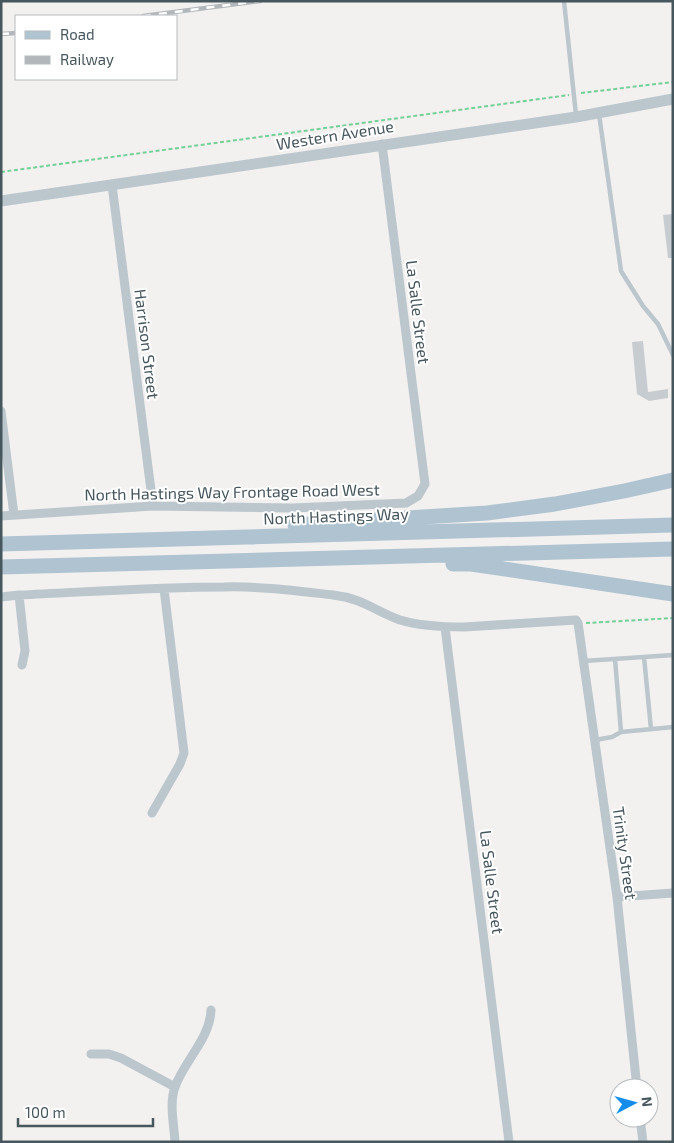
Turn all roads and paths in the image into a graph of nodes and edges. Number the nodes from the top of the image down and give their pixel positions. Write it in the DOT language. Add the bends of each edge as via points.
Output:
graph roads {
  1 [pos="564,1"];
  2 [pos="673,82"];
  3 [pos="574,94"];
  4 [pos="673,99"];
  5 [pos="599,112"];
  6 [pos="576,116"];
  7 [pos="382,144"];
  8 [pos="1,172"];
  9 [pos="112,185"];
  10 [pos="1,201"];
  11 [pos="673,353"];
  12 [pos="1,412"];
  13 [pos="3,433"];
  14 [pos="673,480"];
  15 [pos="425,484"];
  16 [pos="153,506"];
  17 [pos="1,516"];
  18 [pos="14,516"];
  19 [pos="673,525"];
  20 [pos="35,543"];
  21 [pos="1,544"];
  22 [pos="673,550"];
  23 [pos="242,560"];
  24 [pos="1,567"];
  25 [pos="164,589"];
  26 [pos="673,594"];
  27 [pos="19,595"];
  28 [pos="1,597"];
  29 [pos="673,618"];
  30 [pos="578,624"];
  31 [pos="445,627"];
  32 [pos="673,655"];
  33 [pos="644,657"];
  34 [pos="615,659"];
  35 [pos="584,661"];
  36 [pos="22,665"];
  37 [pos="673,727"];
  38 [pos="651,729"];
  39 [pos="621,732"];
  40 [pos="595,740"];
  41 [pos="152,813"];
  42 [pos="673,893"];
  43 [pos="617,897"];
  44 [pos="210,1010"];
  45 [pos="90,1054"];
  46 [pos="636,1078"];
  47 [pos="175,1087"];
  48 [pos="641,1128"];
  49 [pos="175,1142"];
  50 [pos="509,1142"];
  51 [pos="643,1142"];
  1 -- 3 [label="lane"];
  2 -- 3 [label="path"];
  3 -- 6 [label="lane"];
  3 -- 8 [label="path"];
  4 -- 5 [label="street, Western Avenue"];
  5 -- 6 [label="street, Western Avenue"];
  5 -- 11 [label="lane" via="621,271 658,324"];
  6 -- 7 [label="street, Western Avenue"];
  7 -- 9 [label="street, Western Avenue"];
  7 -- 15 [label="street, La Salle Street"];
  9 -- 10 [label="street, Western Avenue"];
  9 -- 16 [label="street, Harrison Street"];
  12 -- 13 [label="street"];
  13 -- 18 [label="street"];
  14 -- 20 [label="main road" via="555,504 487,513"];
  15 -- 16 [label="street, North Hastings Way Frontage Road West" via="418,496 406,502 293,508"];
  16 -- 18 [label="street, North Hastings Way Frontage Road West"];
  17 -- 18 [label="street, North Hastings Way Frontage Road West"];
  19 -- 20 [label="main road, North Hastings Way"];
  20 -- 21 [label="main road, North Hastings Way"];
  22 -- 23 [label="main road"];
  23 -- 24 [label="main road"];
  23 -- 26 [label="main road" via="471,564"];
  25 -- 27 [label="street"];
  25 -- 31 [label="street" via="247,587 335,595 368,604 397,619"];
  25 -- 41 [label="street" via="184,753"];
  27 -- 28 [label="street"];
  27 -- 36 [label="street" via="25,651"];
  29 -- 30 [label="path"];
  30 -- 31 [label="street" via="574,619"];
  30 -- 35 [label="street, Trinity Street"];
  31 -- 50 [label="street, La Salle Street"];
  32 -- 33 [label="lane"];
  33 -- 34 [label="lane"];
  33 -- 38 [label="lane"];
  34 -- 35 [label="lane"];
  34 -- 39 [label="lane"];
  35 -- 40 [label="street, Trinity Street"];
  37 -- 38 [label="lane"];
  38 -- 39 [label="lane"];
  39 -- 40 [label="lane"];
  40 -- 43 [label="street, Trinity Street"];
  42 -- 43 [label="street"];
  43 -- 46 [label="street, Trinity Street"];
  44 -- 47 [label="street" via="206,1031"];
  45 -- 47 [label="street" via="121,1058"];
  47 -- 49 [label="street" via="172,1101"];
  48 -- 51 [label="street"];
}
